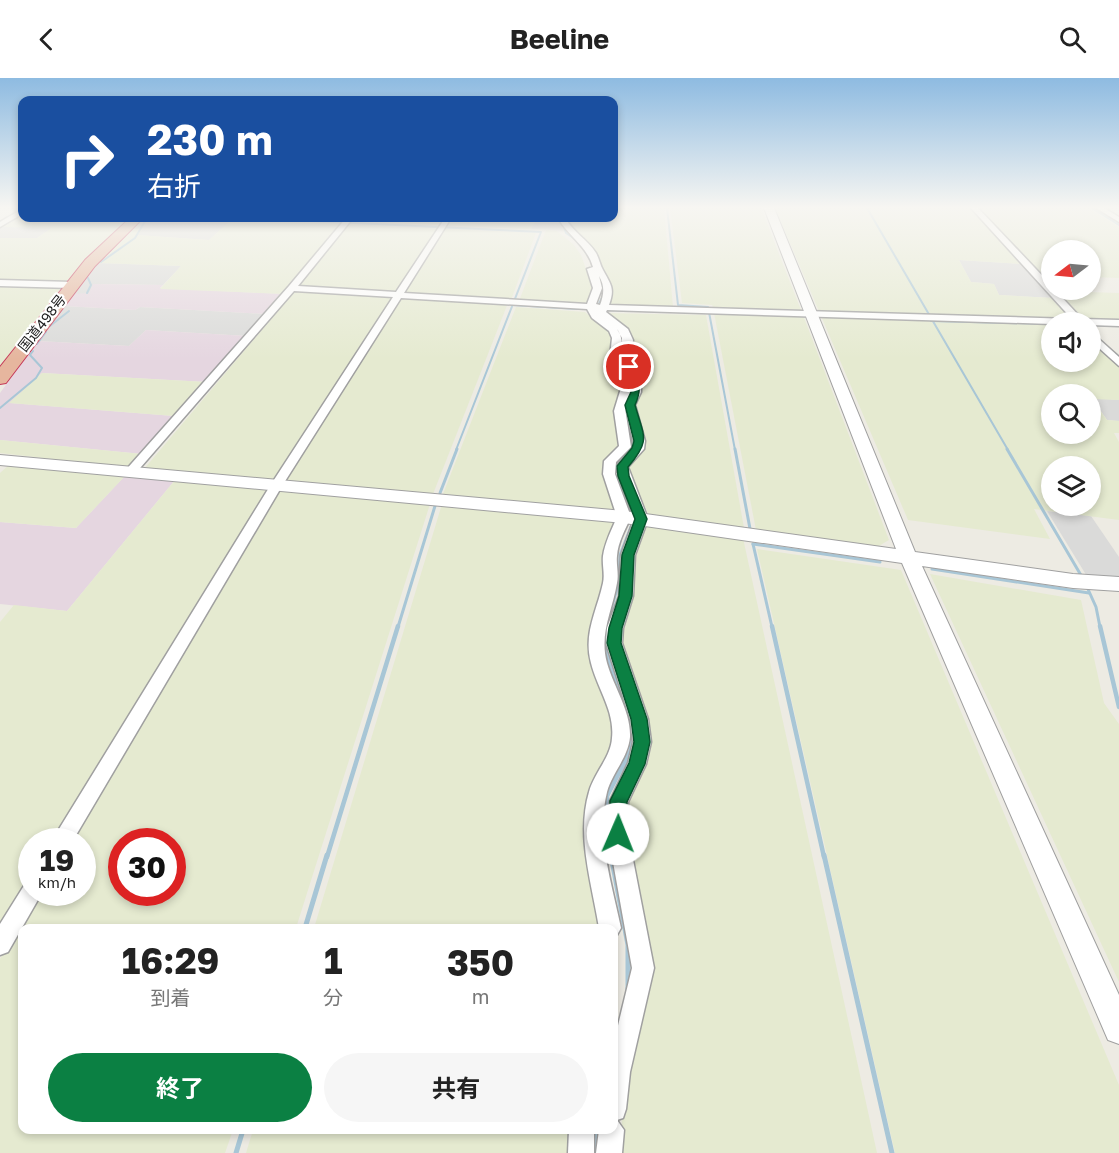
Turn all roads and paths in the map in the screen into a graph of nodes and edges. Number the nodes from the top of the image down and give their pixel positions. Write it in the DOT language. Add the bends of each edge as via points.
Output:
graph roads {
  1 [pos="95,258"];
  2 [pos="316,258"];
  3 [pos="423,258"];
  4 [pos="586,258"];
  5 [pos="594,258"];
  6 [pos="789,258"];
  7 [pos="1020,258"];
  8 [pos="0,283"];
  9 [pos="72,285"];
  10 [pos="292,288"];
  11 [pos="399,295"];
  12 [pos="596,307"];
  13 [pos="1070,312"];
  14 [pos="811,313"];
  15 [pos="1041,321"];
  16 [pos="1101,323"];
  17 [pos="1119,323"];
  18 [pos="1101,345"];
  19 [pos="1119,363"];
  20 [pos="0,379"];
  21 [pos="0,460"];
  22 [pos="130,472"];
  23 [pos="276,486"];
  24 [pos="633,518"];
  25 [pos="908,556"];
  26 [pos="1119,584"];
  27 [pos="70,828"];
  28 [pos="23,906"];
  29 [pos="609,924"];
  30 [pos="0,944"];
  31 [pos="1119,1029"];
  32 [pos="618,1072"];
  33 [pos="582,1134"];
  34 [pos="611,1134"];
  35 [pos="581,1153"];
  36 [pos="609,1153"];
  1 -- 9 [label="highway, 国道498号"];
  2 -- 10 [label="street"];
  3 -- 11 [label="street"];
  4 -- 12 [label="street" via="598,291"];
  5 -- 12 [label="street" via="607,282 608,295"];
  6 -- 14 [label="street"];
  7 -- 13 [label="street"];
  8 -- 9 [label="street"];
  9 -- 20 [label="highway, 国道498号"];
  10 -- 11 [label="street"];
  10 -- 22 [label="street"];
  11 -- 12 [label="street"];
  11 -- 23 [label="street"];
  12 -- 14 [label="street"];
  12 -- 24 [label="street" via="623,329 628,340 626,357 636,384 630,405 638,449 622,466"];
  12 -- 24 [label="street" via="592,314 617,338 615,356 626,383 619,407 625,447 610,461 609,474"];
  14 -- 15 [label="street"];
  14 -- 25 [label="street"];
  16 -- 17 [label="street"];
  18 -- 19 [label="street"];
  21 -- 22 [label="street"];
  22 -- 23 [label="street"];
  23 -- 24 [label="street"];
  23 -- 27 [label="street"];
  24 -- 25 [label="street"];
  24 -- 29 [label="street" via="613,542 611,580 595,628 599,664 621,738 599,790 594,813"];
  24 -- 32 [label="street" via="626,596 614,643 639,719 642,742 637,764 619,801 618,834 643,968"];
  25 -- 26 [label="street" via="1073,581"];
  25 -- 31 [label="street"];
  28 -- 30 [label="street"];
  33 -- 35 [label="street"];
  34 -- 36 [label="street"];
}
